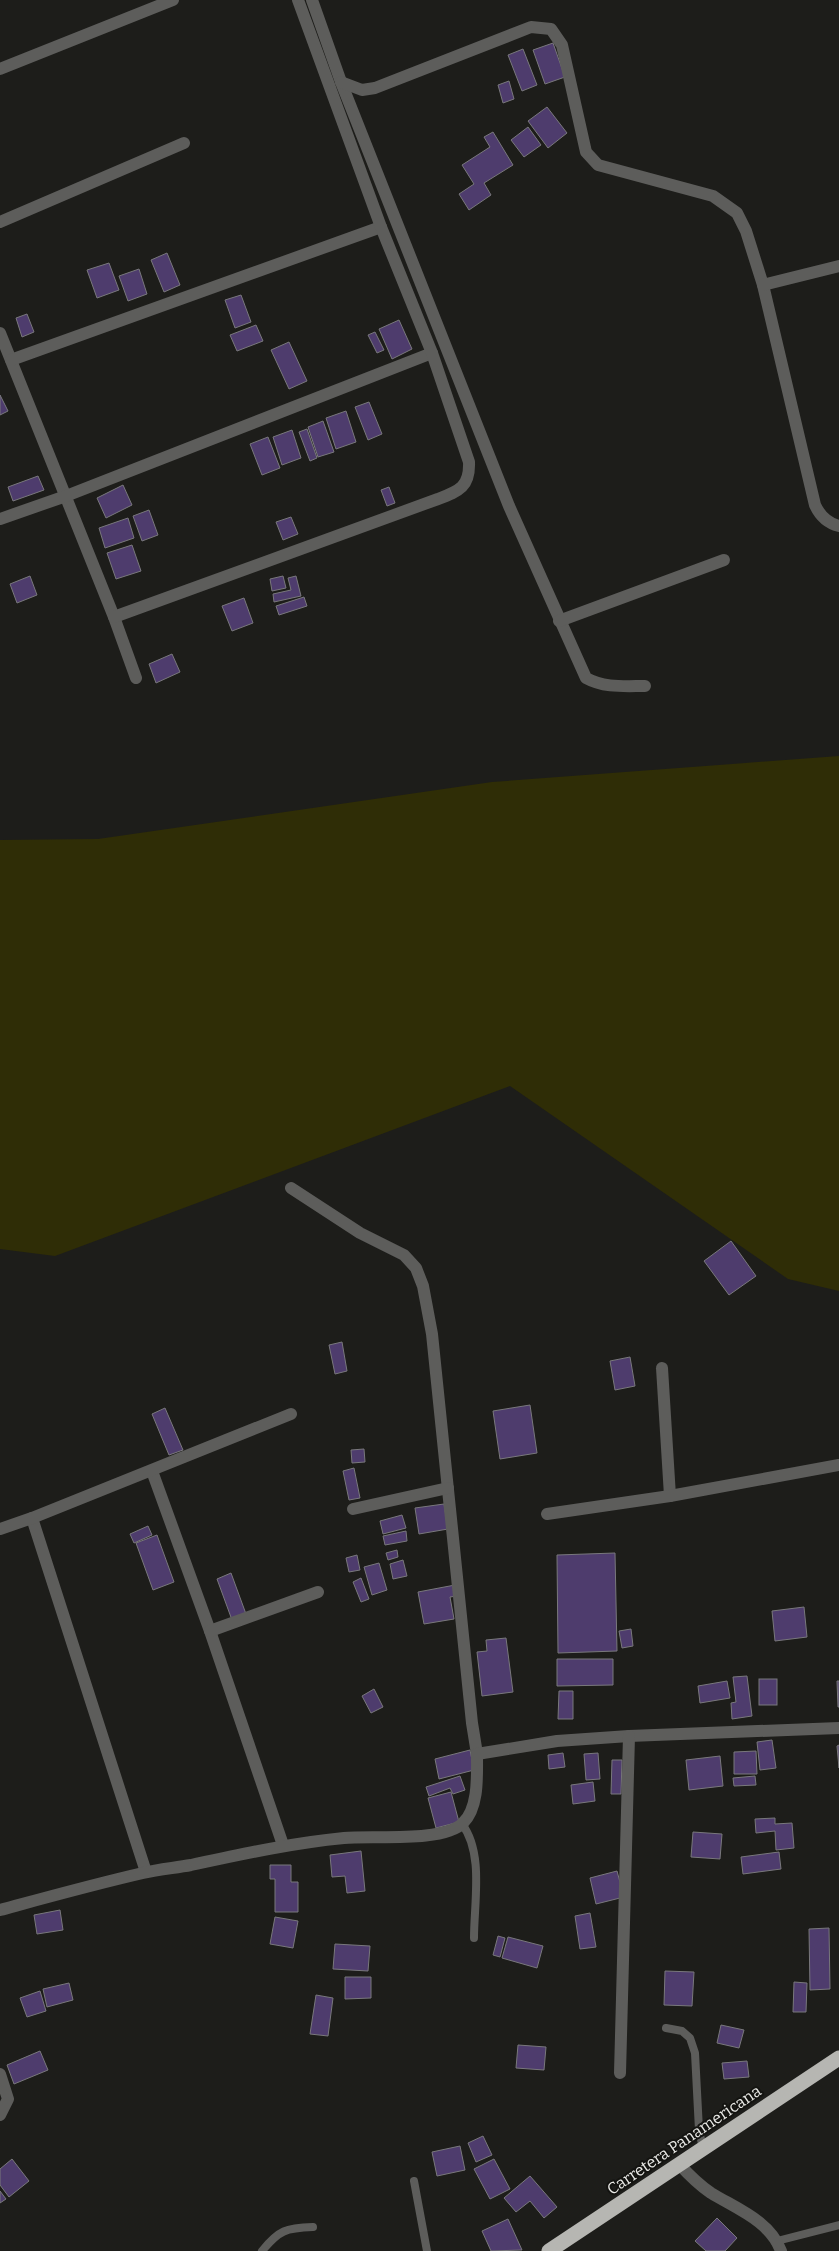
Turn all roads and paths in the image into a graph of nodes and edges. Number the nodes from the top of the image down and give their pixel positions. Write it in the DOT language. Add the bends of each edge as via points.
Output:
graph roads {
  1 [pos="173,0"];
  2 [pos="298,0"];
  3 [pos="312,0"];
  4 [pos="0,69"];
  5 [pos="341,82"];
  6 [pos="184,143"];
  7 [pos="0,222"];
  8 [pos="381,227"];
  9 [pos="839,266"];
  10 [pos="763,284"];
  11 [pos="0,333"];
  12 [pos="432,353"];
  13 [pos="11,360"];
  14 [pos="66,496"];
  15 [pos="0,519"];
  16 [pos="839,526"];
  17 [pos="724,560"];
  18 [pos="114,617"];
  19 [pos="560,621"];
  20 [pos="136,678"];
  21 [pos="645,686"];
  22 [pos="291,1188"];
  23 [pos="662,1368"];
  24 [pos="291,1414"];
  25 [pos="839,1465"];
  26 [pos="152,1470"];
  27 [pos="448,1488"];
  28 [pos="670,1496"];
  29 [pos="353,1509"];
  30 [pos="547,1514"];
  31 [pos="32,1518"];
  32 [pos="0,1529"];
  33 [pos="318,1592"];
  34 [pos="210,1630"];
  35 [pos="839,1728"];
  36 [pos="629,1736"];
  37 [pos="477,1754"];
  38 [pos="462,1824"];
  39 [pos="283,1845"];
  40 [pos="146,1872"];
  41 [pos="0,1910"];
  42 [pos="474,1938"];
  43 [pos="666,2028"];
  44 [pos="839,2058"];
  45 [pos="620,2073"];
  46 [pos="0,2074"];
  47 [pos="0,2115"];
  48 [pos="703,2149"];
  49 [pos="679,2164"];
  50 [pos="414,2182"];
  51 [pos="839,2225"];
  52 [pos="313,2226"];
  53 [pos="779,2246"];
  54 [pos="262,2251"];
  55 [pos="427,2251"];
  56 [pos="549,2251"];
  1 -- 4 [label="street"];
  2 -- 8 [label="street"];
  3 -- 5 [label="street"];
  5 -- 10 [label="street" via="362,90 375,88 531,26 551,29 562,45 586,152 598,165 703,193 725,203 737,213 743,224"];
  5 -- 19 [label="street" via="508,506"];
  6 -- 7 [label="street"];
  8 -- 12 [label="street"];
  8 -- 13 [label="street"];
  9 -- 10 [label="street"];
  10 -- 16 [label="street" via="814,505 828,522"];
  11 -- 13 [label="street"];
  12 -- 14 [label="street"];
  12 -- 18 [label="street" via="470,462 470,475 456,492"];
  13 -- 14 [label="street"];
  14 -- 15 [label="street"];
  14 -- 18 [label="street"];
  17 -- 19 [label="street"];
  18 -- 20 [label="street"];
  19 -- 21 [label="street" via="586,678 596,684 610,686"];
  22 -- 27 [label="street" via="360,1233 404,1255 416,1268 423,1286 432,1334"];
  23 -- 28 [label="street"];
  24 -- 26 [label="street"];
  25 -- 28 [label="street"];
  26 -- 31 [label="street"];
  26 -- 34 [label="street"];
  27 -- 29 [label="street"];
  27 -- 37 [label="street"];
  28 -- 30 [label="street"];
  31 -- 32 [label="street"];
  31 -- 40 [label="street"];
  33 -- 34 [label="street"];
  34 -- 39 [label="street"];
  35 -- 36 [label="street"];
  36 -- 37 [label="street" via="557,1741"];
  36 -- 45 [label="street"];
  37 -- 38 [label="street" via="474,1798"];
  38 -- 39 [label="street" via="441,1832 405,1838 346,1838"];
  38 -- 42 [label="lane" via="470,1834 475,1850"];
  39 -- 40 [label="street"];
  40 -- 41 [label="street"];
  43 -- 48 [label="lane" via="682,2031 690,2038 695,2053"];
  44 -- 48 [label="highway, Carretera Panamericana"];
  46 -- 47 [label="street" via="8,2099"];
  48 -- 49 [label="highway, Carretera Panamericana"];
  49 -- 53 [label="street" via="709,2192 765,2226"];
  49 -- 56 [label="highway, Carretera Panamericana"];
  50 -- 55 [label="lane"];
  51 -- 53 [label="lane"];
  52 -- 54 [label="lane" via="288,2228 275,2235"];
}
